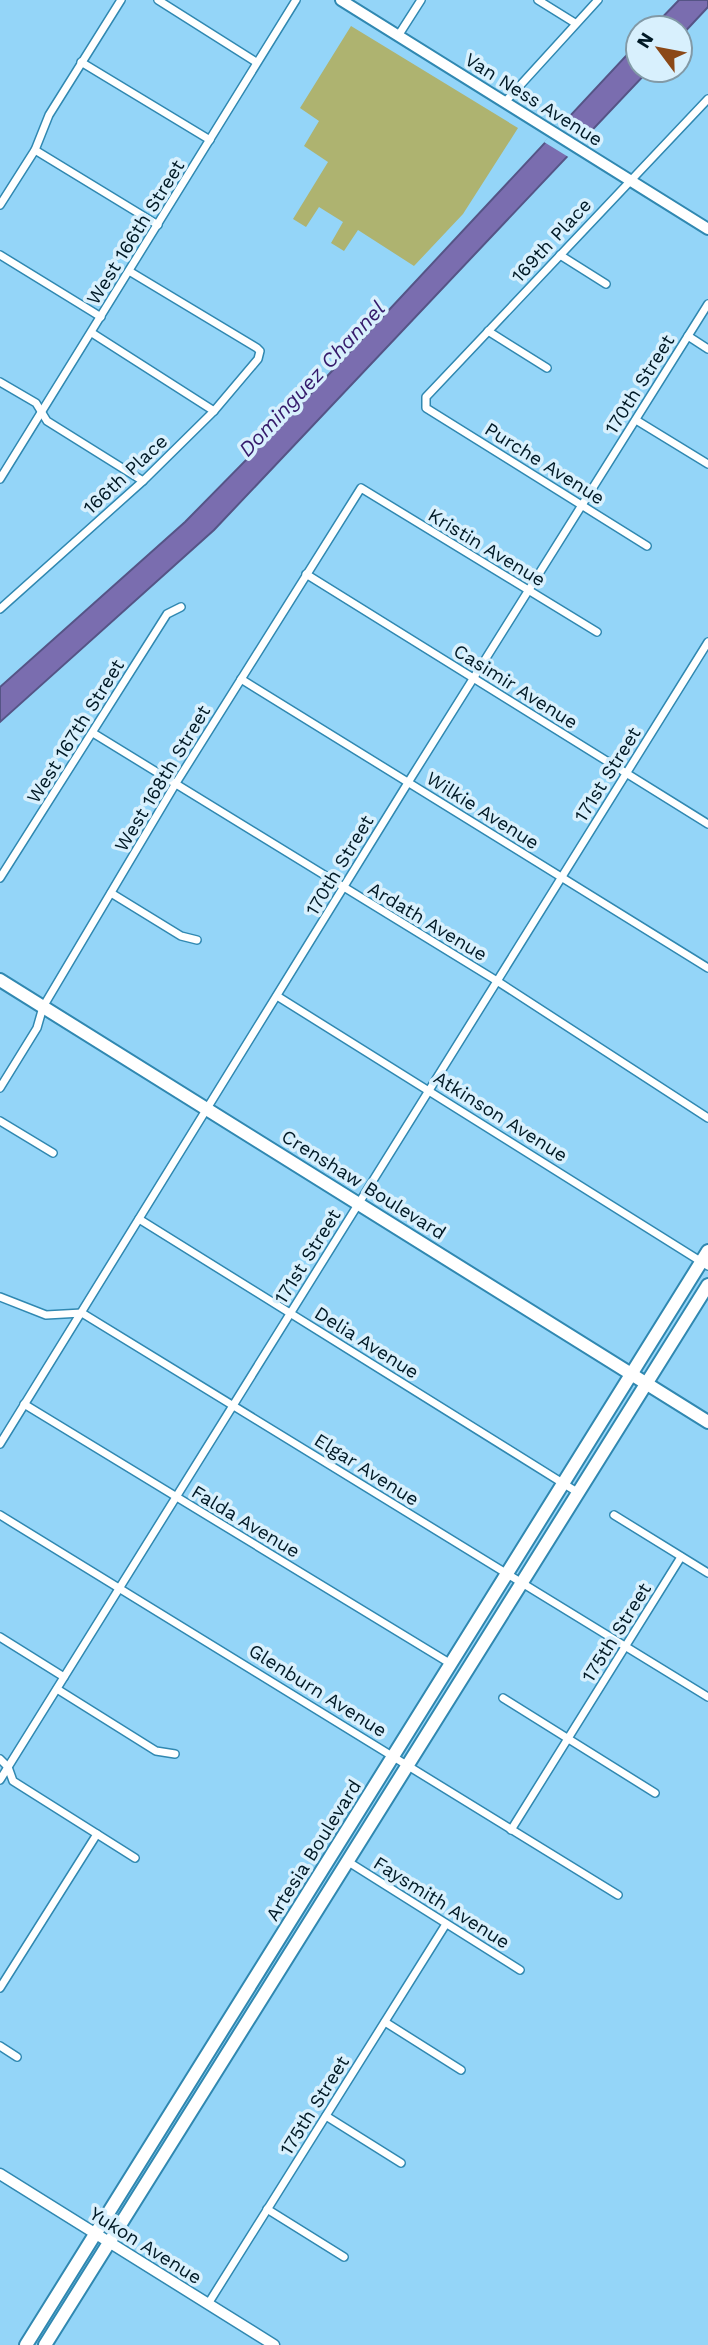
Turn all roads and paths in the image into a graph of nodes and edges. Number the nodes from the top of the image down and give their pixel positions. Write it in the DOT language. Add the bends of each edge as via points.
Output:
graph roads {
  1 [pos="121,0"];
  2 [pos="158,0"];
  3 [pos="296,0"];
  4 [pos="341,0"];
  5 [pos="421,0"];
  6 [pos="538,0"];
  7 [pos="598,0"];
  8 [pos="575,23"];
  9 [pos="398,36"];
  10 [pos="81,62"];
  11 [pos="256,62"];
  12 [pos="707,101"];
  13 [pos="505,102"];
  14 [pos="211,140"];
  15 [pos="35,150"];
  16 [pos="630,179"];
  17 [pos="0,205"];
  18 [pos="158,225"];
  19 [pos="708,229"];
  20 [pos="0,254"];
  21 [pos="560,255"];
  22 [pos="129,271"];
  23 [pos="606,284"];
  24 [pos="708,304"];
  25 [pos="101,317"];
  26 [pos="488,331"];
  27 [pos="92,333"];
  28 [pos="688,337"];
  29 [pos="708,349"];
  30 [pos="547,368"];
  31 [pos="0,382"];
  32 [pos="426,408"];
  33 [pos="214,411"];
  34 [pos="41,415"];
  35 [pos="636,420"];
  36 [pos="708,464"];
  37 [pos="0,479"];
  38 [pos="143,481"];
  39 [pos="361,488"];
  40 [pos="582,505"];
  41 [pos="647,546"];
  42 [pos="306,575"];
  43 [pos="528,591"];
  44 [pos="181,607"];
  45 [pos="0,609"];
  46 [pos="597,632"];
  47 [pos="708,642"];
  48 [pos="474,678"];
  49 [pos="241,679"];
  50 [pos="93,733"];
  51 [pos="626,773"];
  52 [pos="408,782"];
  53 [pos="176,783"];
  54 [pos="708,824"];
  55 [pos="0,877"];
  56 [pos="562,878"];
  57 [pos="344,889"];
  58 [pos="111,893"];
  59 [pos="197,940"];
  60 [pos="708,968"];
  61 [pos="0,980"];
  62 [pos="497,981"];
  63 [pos="276,996"];
  64 [pos="43,1007"];
  65 [pos="0,1088"];
  66 [pos="430,1090"];
  67 [pos="207,1109"];
  68 [pos="708,1118"];
  69 [pos="0,1121"];
  70 [pos="53,1153"];
  71 [pos="358,1203"];
  72 [pos="139,1219"];
  73 [pos="706,1259"];
  74 [pos="708,1285"];
  75 [pos="0,1297"];
  76 [pos="82,1313"];
  77 [pos="290,1313"];
  78 [pos="632,1374"];
  79 [pos="646,1383"];
  80 [pos="24,1404"];
  81 [pos="233,1405"];
  82 [pos="708,1422"];
  83 [pos="0,1444"];
  84 [pos="564,1483"];
  85 [pos="577,1492"];
  86 [pos="176,1497"];
  87 [pos="0,1515"];
  88 [pos="614,1515"];
  89 [pos="681,1557"];
  90 [pos="708,1573"];
  91 [pos="507,1574"];
  92 [pos="521,1582"];
  93 [pos="120,1587"];
  94 [pos="0,1637"];
  95 [pos="626,1647"];
  96 [pos="452,1664"];
  97 [pos="64,1677"];
  98 [pos="57,1689"];
  99 [pos="708,1697"];
  100 [pos="503,1698"];
  101 [pos="568,1739"];
  102 [pos="175,1754"];
  103 [pos="395,1756"];
  104 [pos="0,1759"];
  105 [pos="407,1763"];
  106 [pos="8,1767"];
  107 [pos="0,1780"];
  108 [pos="655,1793"];
  109 [pos="511,1830"];
  110 [pos="97,1834"];
  111 [pos="135,1858"];
  112 [pos="346,1861"];
  113 [pos="618,1895"];
  114 [pos="446,1924"];
  115 [pos="520,1970"];
  116 [pos="0,1989"];
  117 [pos="384,2022"];
  118 [pos="0,2046"];
  119 [pos="17,2057"];
  120 [pos="461,2070"];
  121 [pos="326,2116"];
  122 [pos="401,2164"];
  123 [pos="0,2174"];
  124 [pos="267,2209"];
  125 [pos="95,2234"];
  126 [pos="110,2242"];
  127 [pos="344,2257"];
  128 [pos="208,2304"];
  129 [pos="26,2345"];
  130 [pos="45,2345"];
  131 [pos="274,2345"];
  1 -- 10 [label="street"];
  2 -- 11 [label="street"];
  3 -- 11 [label="street, West 166th Street"];
  4 -- 9 [label="main road, Van Ness Avenue"];
  5 -- 9 [label="street"];
  6 -- 8 [label="street"];
  7 -- 8 [label="street"];
  8 -- 13 [label="street"];
  9 -- 13 [label="main road, Van Ness Avenue"];
  10 -- 14 [label="street"];
  10 -- 15 [label="street" via="49,115"];
  11 -- 14 [label="street, West 166th Street"];
  12 -- 16 [label="street, 169th Place"];
  13 -- 16 [label="main road, Van Ness Avenue"];
  14 -- 18 [label="street, West 166th Street"];
  15 -- 17 [label="street"];
  15 -- 18 [label="street"];
  16 -- 19 [label="main road, Van Ness Avenue"];
  16 -- 21 [label="street, 169th Place"];
  18 -- 22 [label="street, West 166th Street"];
  20 -- 25 [label="street"];
  21 -- 23 [label="street"];
  21 -- 26 [label="street, 169th Place"];
  22 -- 25 [label="street, West 166th Street"];
  22 -- 33 [label="street, 166th Place" via="260,351"];
  24 -- 28 [label="street, 170th Street"];
  25 -- 27 [label="street, West 166th Street"];
  26 -- 30 [label="street"];
  26 -- 32 [label="street, 169th Place" via="426,397"];
  27 -- 33 [label="street"];
  27 -- 34 [label="street, West 166th Street"];
  28 -- 29 [label="street"];
  28 -- 35 [label="street, 170th Street"];
  31 -- 34 [label="street" via="36,404"];
  32 -- 40 [label="street, Purche Avenue"];
  33 -- 38 [label="street, 166th Place"];
  34 -- 37 [label="street, West 166th Street"];
  34 -- 38 [label="street"];
  35 -- 36 [label="street"];
  35 -- 40 [label="street, 170th Street"];
  38 -- 45 [label="street, 166th Place"];
  39 -- 42 [label="street, West 168th Street"];
  39 -- 43 [label="street, Kristin Avenue"];
  40 -- 41 [label="street, Purche Avenue"];
  40 -- 43 [label="street, 170th Street"];
  42 -- 48 [label="street, Casimir Avenue"];
  42 -- 49 [label="street, West 168th Street"];
  43 -- 46 [label="street, Kristin Avenue"];
  43 -- 48 [label="street, 170th Street"];
  44 -- 50 [label="street, West 167th Street" via="167,614"];
  47 -- 51 [label="street, 171st Street"];
  48 -- 51 [label="street, Casimir Avenue"];
  48 -- 52 [label="street, 170th Street"];
  49 -- 52 [label="street, Wilkie Avenue"];
  49 -- 53 [label="street, West 168th Street"];
  50 -- 53 [label="street, Ardath Avenue"];
  50 -- 55 [label="street, West 167th Street"];
  51 -- 54 [label="street, Casimir Avenue"];
  51 -- 56 [label="street, 171st Street"];
  52 -- 56 [label="street, Wilkie Avenue"];
  52 -- 57 [label="street, 170th Street"];
  53 -- 57 [label="street, Ardath Avenue"];
  53 -- 58 [label="street, West 168th Street"];
  56 -- 60 [label="street, Wilkie Avenue"];
  56 -- 62 [label="street, 171st Street"];
  57 -- 62 [label="street, Ardath Avenue"];
  57 -- 63 [label="street, 170th Street"];
  58 -- 59 [label="street" via="181,936"];
  58 -- 64 [label="street, West 168th Street"];
  61 -- 64 [label="main road, Crenshaw Boulevard"];
  62 -- 66 [label="street, 171st Street"];
  62 -- 68 [label="street, Ardath Avenue"];
  63 -- 66 [label="street, Atkinson Avenue"];
  63 -- 67 [label="street, 170th Street"];
  64 -- 65 [label="street, West 168th Street" via="37,1028"];
  64 -- 67 [label="main road, Crenshaw Boulevard"];
  66 -- 71 [label="street, 171st Street"];
  66 -- 73 [label="street, Atkinson Avenue"];
  67 -- 71 [label="main road, Crenshaw Boulevard"];
  67 -- 72 [label="street, 170th Street"];
  69 -- 70 [label="street"];
  71 -- 77 [label="street, 171st Street"];
  71 -- 78 [label="main road, Crenshaw Boulevard"];
  72 -- 76 [label="street, 170th Street"];
  72 -- 77 [label="street, Delia Avenue"];
  73 -- 78 [label="main road, Artesia Boulevard"];
  74 -- 79 [label="main road, Artesia Boulevard"];
  75 -- 76 [label="street" via="46,1315"];
  76 -- 80 [label="street, 170th Street"];
  76 -- 81 [label="street, Elgar Avenue"];
  77 -- 81 [label="street, 171st Street"];
  77 -- 84 [label="street, Delia Avenue"];
  78 -- 79 [label="main road, Crenshaw Boulevard"];
  78 -- 84 [label="main road, Artesia Boulevard"];
  79 -- 82 [label="main road, Crenshaw Boulevard"];
  79 -- 85 [label="main road, Artesia Boulevard"];
  80 -- 83 [label="street, 170th Street"];
  80 -- 86 [label="street, Falda Avenue"];
  81 -- 86 [label="street, 171st Street"];
  81 -- 91 [label="street, Elgar Avenue"];
  84 -- 85 [label="street, Delia Avenue"];
  84 -- 91 [label="main road, Artesia Boulevard"];
  85 -- 92 [label="main road, Artesia Boulevard"];
  86 -- 93 [label="street, 171st Street"];
  86 -- 96 [label="street, Falda Avenue"];
  87 -- 93 [label="street, Glenburn Avenue"];
  88 -- 89 [label="street"];
  89 -- 90 [label="street"];
  89 -- 95 [label="street, 175th Street"];
  91 -- 92 [label="street, Elgar Avenue"];
  91 -- 96 [label="main road, Artesia Boulevard"];
  92 -- 95 [label="street, Elgar Avenue"];
  92 -- 105 [label="main road, Artesia Boulevard"];
  93 -- 97 [label="street, 171st Street"];
  93 -- 103 [label="street, Glenburn Avenue"];
  94 -- 97 [label="street"];
  95 -- 99 [label="street, Elgar Avenue"];
  95 -- 101 [label="street, 175th Street"];
  96 -- 103 [label="main road, Artesia Boulevard"];
  97 -- 98 [label="street, 171st Street"];
  98 -- 102 [label="street" via="156,1751"];
  98 -- 106 [label="street, 171st Street"];
  100 -- 101 [label="street"];
  101 -- 108 [label="street"];
  101 -- 109 [label="street, 175th Street"];
  103 -- 105 [label="street, Glenburn Avenue"];
  103 -- 125 [label="main road, Artesia Boulevard"];
  104 -- 106 [label="street"];
  105 -- 109 [label="street, Glenburn Avenue"];
  105 -- 112 [label="main road, Artesia Boulevard"];
  106 -- 107 [label="street, 171st Street"];
  106 -- 110 [label="street" via="13,1781"];
  109 -- 113 [label="street, Glenburn Avenue"];
  110 -- 111 [label="street"];
  110 -- 116 [label="street"];
  112 -- 114 [label="street, Faysmith Avenue"];
  112 -- 126 [label="main road, Artesia Boulevard"];
  114 -- 115 [label="street, Faysmith Avenue"];
  114 -- 117 [label="street, 175th Street"];
  117 -- 120 [label="street"];
  117 -- 121 [label="street, 175th Street"];
  118 -- 119 [label="street"];
  121 -- 122 [label="street"];
  121 -- 124 [label="street, 175th Street"];
  123 -- 125 [label="street, Yukon Avenue"];
  124 -- 127 [label="street"];
  124 -- 128 [label="street, 175th Street"];
  125 -- 126 [label="street, Yukon Avenue"];
  125 -- 129 [label="main road, Artesia Boulevard"];
  126 -- 128 [label="street, Yukon Avenue"];
  126 -- 130 [label="main road, Artesia Boulevard"];
  128 -- 131 [label="street, Yukon Avenue"];
}
